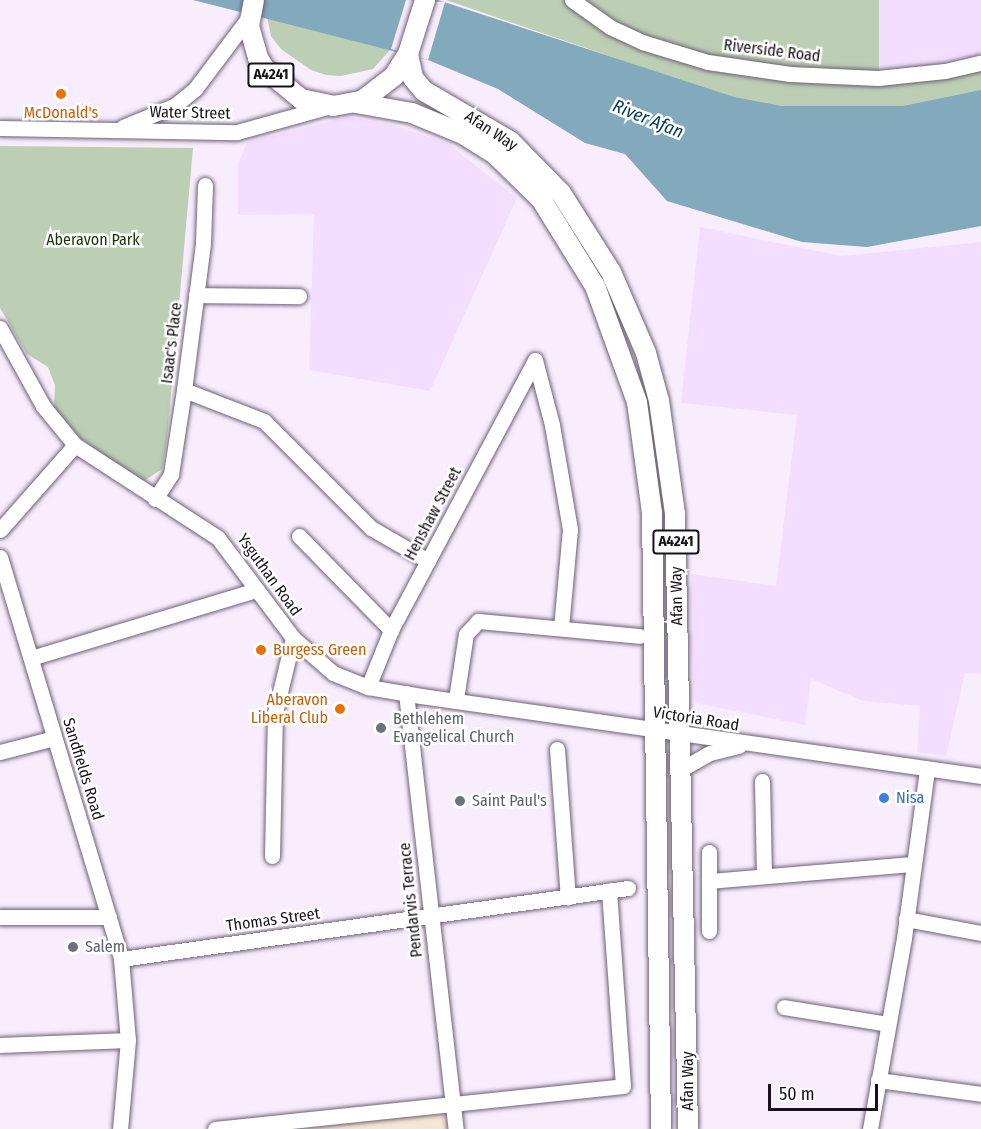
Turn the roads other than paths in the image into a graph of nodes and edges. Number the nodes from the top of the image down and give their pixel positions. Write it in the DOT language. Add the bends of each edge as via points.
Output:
graph roads {
  1 [pos="425,0"];
  2 [pos="572,0"];
  3 [pos="251,10"];
  4 [pos="408,54"];
  5 [pos="981,63"];
  6 [pos="356,103"];
  7 [pos="330,106"];
  8 [pos="0,128"];
  9 [pos="118,129"];
  10 [pos="205,185"];
  11 [pos="196,295"];
  12 [pos="299,296"];
  13 [pos="0,328"];
  14 [pos="184,390"];
  15 [pos="75,445"];
  16 [pos="155,500"];
  17 [pos="0,530"];
  18 [pos="299,536"];
  19 [pos="0,557"];
  20 [pos="428,561"];
  21 [pos="256,590"];
  22 [pos="561,628"];
  23 [pos="391,630"];
  24 [pos="639,636"];
  25 [pos="293,638"];
  26 [pos="31,658"];
  27 [pos="368,687"];
  28 [pos="406,693"];
  29 [pos="456,699"];
  30 [pos="656,731"];
  31 [pos="680,734"];
  32 [pos="54,738"];
  33 [pos="745,745"];
  34 [pos="557,749"];
  35 [pos="0,752"];
  36 [pos="927,769"];
  37 [pos="680,770"];
  38 [pos="981,776"];
  39 [pos="762,781"];
  40 [pos="709,852"];
  41 [pos="272,856"];
  42 [pos="912,864"];
  43 [pos="764,874"];
  44 [pos="709,881"];
  45 [pos="628,888"];
  46 [pos="609,891"];
  47 [pos="568,898"];
  48 [pos="430,916"];
  49 [pos="0,917"];
  50 [pos="109,917"];
  51 [pos="906,919"];
  52 [pos="709,931"];
  53 [pos="981,933"];
  54 [pos="121,959"];
  55 [pos="784,1007"];
  56 [pos="888,1024"];
  57 [pos="128,1040"];
  58 [pos="0,1045"];
  59 [pos="878,1080"];
  60 [pos="981,1094"];
  61 [pos="452,1103"];
  62 [pos="120,1129"];
  63 [pos="215,1129"];
  64 [pos="456,1129"];
  65 [pos="661,1129"];
  66 [pos="688,1129"];
  67 [pos="870,1129"];
  1 -- 4 [label="main road, A4241"];
  2 -- 5 [label="street, Riverside Road" via="610,27 642,42 708,62 790,74 878,78"];
  3 -- 7 [label="main road, A4241" via="258,58 274,80 302,99"];
  3 -- 9 [label="street, Water Street" via="195,89 174,106"];
  4 -- 6 [label="main road, A4241" via="387,84"];
  4 -- 31 [label="main road, Afan Way / A4241" via="413,78 424,91 510,141 561,193 611,272 646,353 674,485"];
  6 -- 7 [label="main road, A4241"];
  6 -- 30 [label="main road, Afan Way / A4241" via="437,121 496,155 541,199 595,286 625,363 645,443 652,513"];
  7 -- 9 [label="street, Water Street" via="237,132"];
  8 -- 9 [label="street, Water Street"];
  10 -- 11 [label="street, Isaac's Place"];
  11 -- 12 [label="street"];
  11 -- 14 [label="street, Isaac's Place"];
  13 -- 15 [label="street" via="43,406"];
  14 -- 16 [label="street, Isaac's Place" via="171,474"];
  14 -- 20 [label="street" via="264,421 371,528"];
  15 -- 16 [label="street, Ysguthan Road"];
  15 -- 17 [label="street"];
  16 -- 21 [label="street, Ysguthan Road" via="219,538"];
  18 -- 23 [label="street"];
  19 -- 26 [label="street, Sandfields Road"];
  20 -- 22 [label="street, Henshaw Street" via="535,360 552,426 570,529"];
  20 -- 23 [label="street, Henshaw Street"];
  21 -- 25 [label="street, Ysguthan Road"];
  21 -- 26 [label="street"];
  22 -- 24 [label="street"];
  22 -- 29 [label="street" via="478,621 466,634"];
  23 -- 27 [label="street, Henshaw Street"];
  25 -- 27 [label="street, Ysguthan Road" via="333,673"];
  25 -- 41 [label="street" via="275,713"];
  26 -- 32 [label="street, Sandfields Road"];
  27 -- 28 [label="street, Ysguthan Road"];
  28 -- 29 [label="street, Victoria Road"];
  28 -- 48 [label="street, Pendarvis Terrace"];
  29 -- 30 [label="street, Victoria Road"];
  30 -- 31 [label="street, Victoria Road"];
  30 -- 65 [label="main road, Afan Way / A4241"];
  31 -- 33 [label="street, Victoria Road"];
  31 -- 37 [label="main road, Afan Way / A4241"];
  32 -- 35 [label="street"];
  32 -- 50 [label="street, Sandfields Road"];
  33 -- 36 [label="street, Victoria Road"];
  33 -- 37 [label="street" via="710,753"];
  34 -- 47 [label="street"];
  36 -- 38 [label="street, Victoria Road"];
  36 -- 42 [label="street"];
  37 -- 66 [label="main road, Afan Way / A4241"];
  39 -- 43 [label="street"];
  40 -- 44 [label="street"];
  42 -- 43 [label="street"];
  42 -- 51 [label="street"];
  43 -- 44 [label="street"];
  44 -- 52 [label="street"];
  45 -- 46 [label="street, Thomas Street"];
  46 -- 47 [label="street, Thomas Street"];
  46 -- 61 [label="street" via="623,1086"];
  47 -- 48 [label="street, Thomas Street"];
  48 -- 54 [label="street, Thomas Street"];
  48 -- 61 [label="street, Pendarvis Terrace"];
  49 -- 50 [label="street"];
  50 -- 54 [label="street, Sandfields Road"];
  51 -- 53 [label="street"];
  51 -- 56 [label="street"];
  54 -- 57 [label="street, Sandfields Road"];
  55 -- 56 [label="street"];
  56 -- 59 [label="street"];
  57 -- 58 [label="street"];
  57 -- 62 [label="street, Sandfields Road"];
  59 -- 60 [label="street"];
  59 -- 67 [label="street"];
  61 -- 63 [label="street"];
  61 -- 64 [label="street, Pendarvis Terrace"];
}
